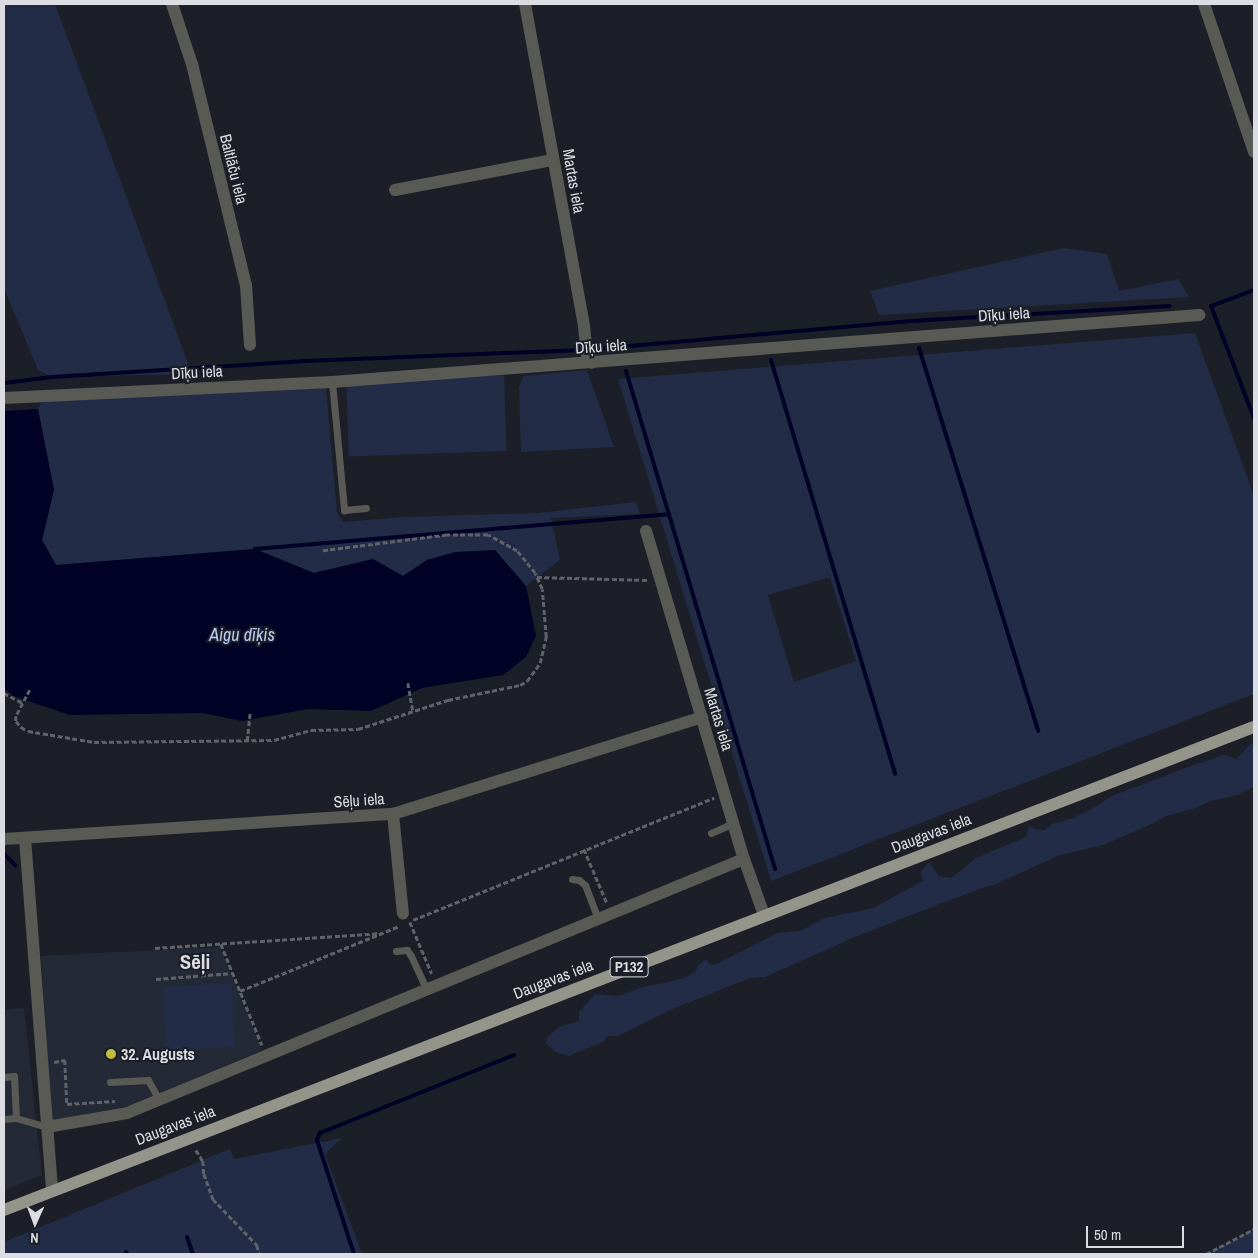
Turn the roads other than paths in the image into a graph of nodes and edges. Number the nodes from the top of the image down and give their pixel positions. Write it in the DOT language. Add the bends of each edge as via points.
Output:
graph roads {
  1 [pos="172,4"];
  2 [pos="524,4"];
  3 [pos="1204,4"];
  4 [pos="1254,152"];
  5 [pos="553,160"];
  6 [pos="395,190"];
  7 [pos="1200,316"];
  8 [pos="250,345"];
  9 [pos="592,363"];
  10 [pos="332,382"];
  11 [pos="4,398"];
  12 [pos="366,508"];
  13 [pos="646,532"];
  14 [pos="702,717"];
  15 [pos="1254,727"];
  16 [pos="393,814"];
  17 [pos="733,823"];
  18 [pos="711,833"];
  19 [pos="25,838"];
  20 [pos="4,839"];
  21 [pos="744,859"];
  22 [pos="572,879"];
  23 [pos="764,915"];
  24 [pos="406,918"];
  25 [pos="598,919"];
  26 [pos="396,951"];
  27 [pos="427,990"];
  28 [pos="4,1077"];
  29 [pos="110,1082"];
  30 [pos="159,1100"];
  31 [pos="16,1118"];
  32 [pos="4,1119"];
  33 [pos="47,1127"];
  34 [pos="52,1190"];
  35 [pos="4,1210"];
  1 -- 8 [label="street, Baltlāču iela" via="192,64 246,284"];
  2 -- 5 [label="street, Martas iela"];
  3 -- 4 [label="street"];
  5 -- 6 [label="street"];
  5 -- 9 [label="street, Martas iela" via="587,354"];
  7 -- 9 [label="street, Dīķu iela"];
  9 -- 10 [label="street, Dīķu iela"];
  10 -- 11 [label="street, Dīķu iela"];
  10 -- 12 [label="lane" via="344,510"];
  13 -- 14 [label="street, Martas iela"];
  14 -- 16 [label="street, Sēļu iela"];
  14 -- 17 [label="street, Martas iela"];
  15 -- 23 [label="main road, Daugavas iela / P132"];
  16 -- 19 [label="street, Sēļu iela"];
  16 -- 24 [label="street"];
  17 -- 18 [label="lane"];
  17 -- 21 [label="street, Martas iela"];
  19 -- 20 [label="street, Sēļu iela"];
  19 -- 33 [label="street"];
  21 -- 23 [label="street, Martas iela"];
  21 -- 25 [label="street"];
  22 -- 25 [label="lane" via="585,885"];
  23 -- 34 [label="main road, Daugavas iela / P132"];
  25 -- 27 [label="street"];
  26 -- 27 [label="lane" via="407,950"];
  27 -- 30 [label="street"];
  28 -- 31 [label="lane" via="14,1076"];
  29 -- 30 [label="lane" via="148,1080"];
  30 -- 33 [label="street" via="127,1113"];
  31 -- 32 [label="lane"];
  31 -- 33 [label="lane"];
  33 -- 34 [label="street"];
  34 -- 35 [label="main road, Daugavas iela / P132"];
}
